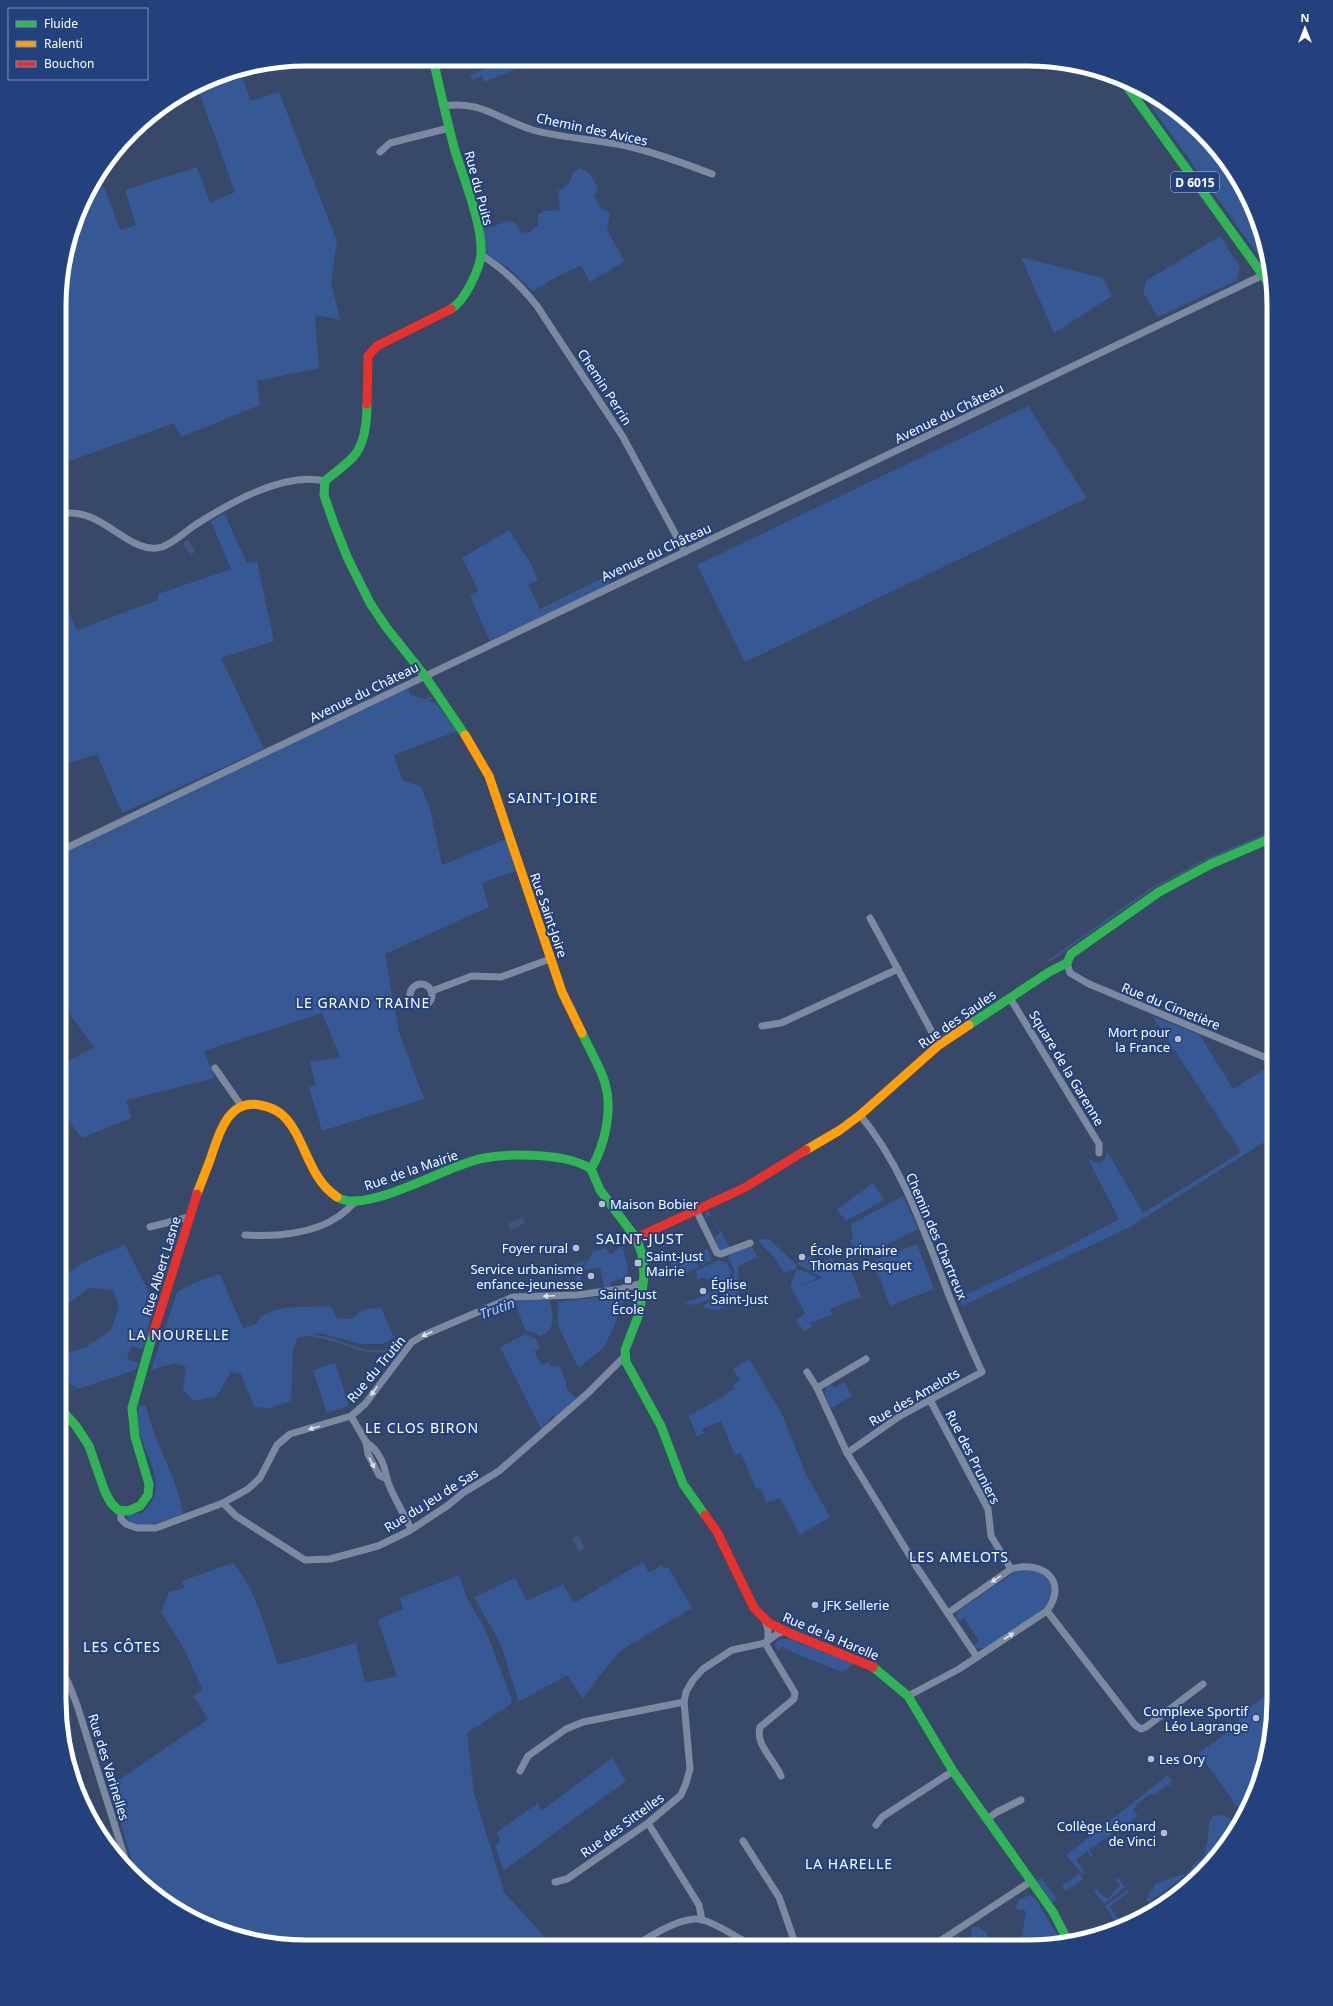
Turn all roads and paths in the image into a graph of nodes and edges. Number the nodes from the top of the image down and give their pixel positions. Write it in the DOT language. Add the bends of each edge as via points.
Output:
graph roads {
  1 [pos="435,66"];
  2 [pos="1129,89"];
  3 [pos="444,106"];
  4 [pos="449,128"];
  5 [pos="380,152"];
  6 [pos="712,174"];
  7 [pos="481,255"];
  8 [pos="1263,275"];
  9 [pos="1265,278"];
  10 [pos="325,481"];
  11 [pos="66,513"];
  12 [pos="685,552"];
  13 [pos="425,676"];
  14 [pos="1267,840"];
  15 [pos="66,848"];
  16 [pos="870,918"];
  17 [pos="550,959"];
  18 [pos="1067,964"];
  19 [pos="898,969"];
  20 [pos="432,991"];
  21 [pos="1010,998"];
  22 [pos="762,1026"];
  23 [pos="939,1045"];
  24 [pos="1267,1058"];
  25 [pos="215,1068"];
  26 [pos="242,1107"];
  27 [pos="860,1115"];
  28 [pos="1099,1153"];
  29 [pos="591,1169"];
  30 [pos="355,1202"];
  31 [pos="696,1210"];
  32 [pos="189,1217"];
  33 [pos="150,1227"];
  34 [pos="245,1235"];
  35 [pos="636,1238"];
  36 [pos="750,1243"];
  37 [pos="643,1283"];
  38 [pos="625,1356"];
  39 [pos="866,1359"];
  40 [pos="807,1372"];
  41 [pos="982,1372"];
  42 [pos="817,1388"];
  43 [pos="930,1400"];
  44 [pos="66,1416"];
  45 [pos="351,1416"];
  46 [pos="847,1453"];
  47 [pos="223,1503"];
  48 [pos="121,1510"];
  49 [pos="411,1529"];
  50 [pos="1011,1569"];
  51 [pos="1047,1611"];
  52 [pos="948,1613"];
  53 [pos="765,1618"];
  54 [pos="785,1631"];
  55 [pos="766,1642"];
  56 [pos="977,1657"];
  57 [pos="66,1679"];
  58 [pos="1203,1684"];
  59 [pos="908,1696"];
  60 [pos="684,1702"];
  61 [pos="520,1771"];
  62 [pos="952,1771"];
  63 [pos="781,1776"];
  64 [pos="1021,1800"];
  65 [pos="987,1819"];
  66 [pos="648,1823"];
  67 [pos="876,1825"];
  68 [pos="743,1841"];
  69 [pos="124,1856"];
  70 [pos="555,1882"];
  71 [pos="1030,1882"];
  72 [pos="702,1920"];
  73 [pos="1066,1937"];
  74 [pos="644,1940"];
  75 [pos="741,1940"];
  76 [pos="794,1940"];
  77 [pos="942,1940"];
  1 -- 3 [label="street, Rue du Puits"];
  2 -- 8 [label="street, D 6015"];
  3 -- 4 [label="street, Rue du Puits"];
  3 -- 6 [label="street, Chemin des Avices" via="468,104 532,129 561,137 630,147"];
  4 -- 5 [label="street" via="390,143"];
  4 -- 7 [label="street, Rue du Puits" via="478,228"];
  7 -- 10 [label="street" via="469,290 455,308 377,346 368,356 367,416 361,444 345,466"];
  7 -- 12 [label="street, Chemin Perrin" via="522,288 537,306 623,436"];
  8 -- 9 [label="street, D 6015"];
  8 -- 12 [label="street, Avenue du Château"];
  10 -- 11 [label="street" via="313,478 290,481 246,496 218,510 162,546 149,548 136,544 85,514"];
  10 -- 13 [label="street, Rue Saint-Joire" via="324,495 348,559 370,603"];
  12 -- 13 [label="street, Avenue du Château"];
  13 -- 15 [label="street, Avenue du Château"];
  13 -- 17 [label="street, Rue Saint-Joire" via="489,776"];
  14 -- 18 [label="street, Rue des Saules" via="1211,864 1159,892 1071,954"];
  16 -- 19 [label="street"];
  17 -- 20 [label="street" via="501,977 472,976"];
  17 -- 29 [label="street, Rue Saint-Joire" via="576,1024 605,1083 609,1107 606,1126 597,1159"];
  18 -- 21 [label="street, Rue des Saules"];
  18 -- 24 [label="street, Rue du Cimetière" via="1070,973 1095,987"];
  19 -- 22 [label="street" via="781,1023"];
  19 -- 23 [label="street"];
  21 -- 23 [label="street, Rue des Saules"];
  21 -- 28 [label="street, Square de la Garenne" via="1099,1144"];
  23 -- 27 [label="street, Rue des Saules"];
  25 -- 26 [label="street"];
  26 -- 30 [label="street, Rue Albert Lasne" via="264,1104 277,1109 288,1120 318,1178 328,1191 340,1199"];
  26 -- 32 [label="street, Rue Albert Lasne" via="226,1119"];
  27 -- 31 [label="street, Rue des Saules" via="775,1171"];
  27 -- 41 [label="street, Chemin des Chartreux" via="886,1150 920,1221"];
  29 -- 30 [label="street, Rue de la Mairie" via="582,1163 539,1155 483,1158 373,1198"];
  29 -- 35 [label="street" via="600,1190"];
  30 -- 34 [label="street, Rue de la Mairie" via="338,1217 307,1230 269,1236"];
  31 -- 35 [label="street, Rue des Saules"];
  31 -- 36 [label="street" via="717,1253 722,1254"];
  32 -- 33 [label="street"];
  32 -- 48 [label="street, Rue Albert Lasne" via="132,1408 136,1440 149,1475 149,1493 144,1503 134,1510"];
  35 -- 37 [label="street" via="642,1254"];
  37 -- 38 [label="street" via="639,1316"];
  37 -- 45 [label="street, Rue du Trutin, one-way" via="622,1289 577,1295 513,1297 424,1335 412,1342 365,1404"];
  38 -- 49 [label="street, Rue du Jeu de Sas" via="500,1472 463,1493"];
  38 -- 53 [label="street, Rue de la Harelle" via="661,1426 682,1484 717,1532 754,1608"];
  39 -- 42 [label="street"];
  40 -- 42 [label="street"];
  41 -- 43 [label="street, Rue des Amelots"];
  42 -- 46 [label="street"];
  43 -- 46 [label="street, Rue des Amelots" via="900,1416"];
  43 -- 50 [label="street, Rue des Pruniers" via="988,1509 991,1536"];
  44 -- 48 [label="street" via="89,1446 104,1492 111,1505"];
  45 -- 47 [label="street, Rue du Trutin, one-way" via="290,1434 277,1445 260,1478 248,1489"];
  45 -- 49 [label="street" via="366,1442 376,1449"];
  46 -- 52 [label="street"];
  47 -- 48 [label="street, Rue du Trutin" via="156,1528 137,1528 126,1524 121,1519"];
  47 -- 49 [label="street, Rue du Jeu de Sas" via="236,1516 305,1560 330,1559 378,1546"];
  50 -- 51 [label="street" via="1032,1566 1042,1569 1050,1576 1055,1594"];
  50 -- 52 [label="street, one-way"];
  56 -- 51 [label="street, one-way"];
  51 -- 58 [label="street" via="1140,1729"];
  52 -- 56 [label="street"];
  53 -- 54 [label="street, Rue de la Harelle"];
  53 -- 55 [label="street" via="768,1630"];
  54 -- 55 [label="street"];
  54 -- 59 [label="street, Rue de la Harelle" via="876,1668"];
  55 -- 60 [label="street" via="732,1650 703,1669 692,1680"];
  55 -- 63 [label="street" via="795,1693 794,1699 760,1727 758,1734 759,1742 777,1765"];
  56 -- 59 [label="street"];
  57 -- 69 [label="street, Rue des Varinelles" via="77,1704"];
  59 -- 62 [label="street, Rue de la Harelle"];
  60 -- 61 [label="street" via="583,1722 566,1729 528,1756"];
  60 -- 66 [label="street, Rue des Sittelles" via="690,1754 690,1769 686,1783 681,1795"];
  62 -- 65 [label="street, Rue de la Harelle"];
  62 -- 67 [label="street" via="882,1817"];
  64 -- 65 [label="street"];
  65 -- 71 [label="street, Rue de la Harelle"];
  66 -- 70 [label="street, Rue des Sittelles" via="567,1879"];
  66 -- 72 [label="street" via="699,1905"];
  68 -- 76 [label="street" via="779,1897"];
  71 -- 73 [label="street, Rue de la Harelle" via="1053,1912"];
  71 -- 77 [label="street"];
  72 -- 74 [label="street" via="689,1920 671,1926"];
  72 -- 75 [label="street"];
}
